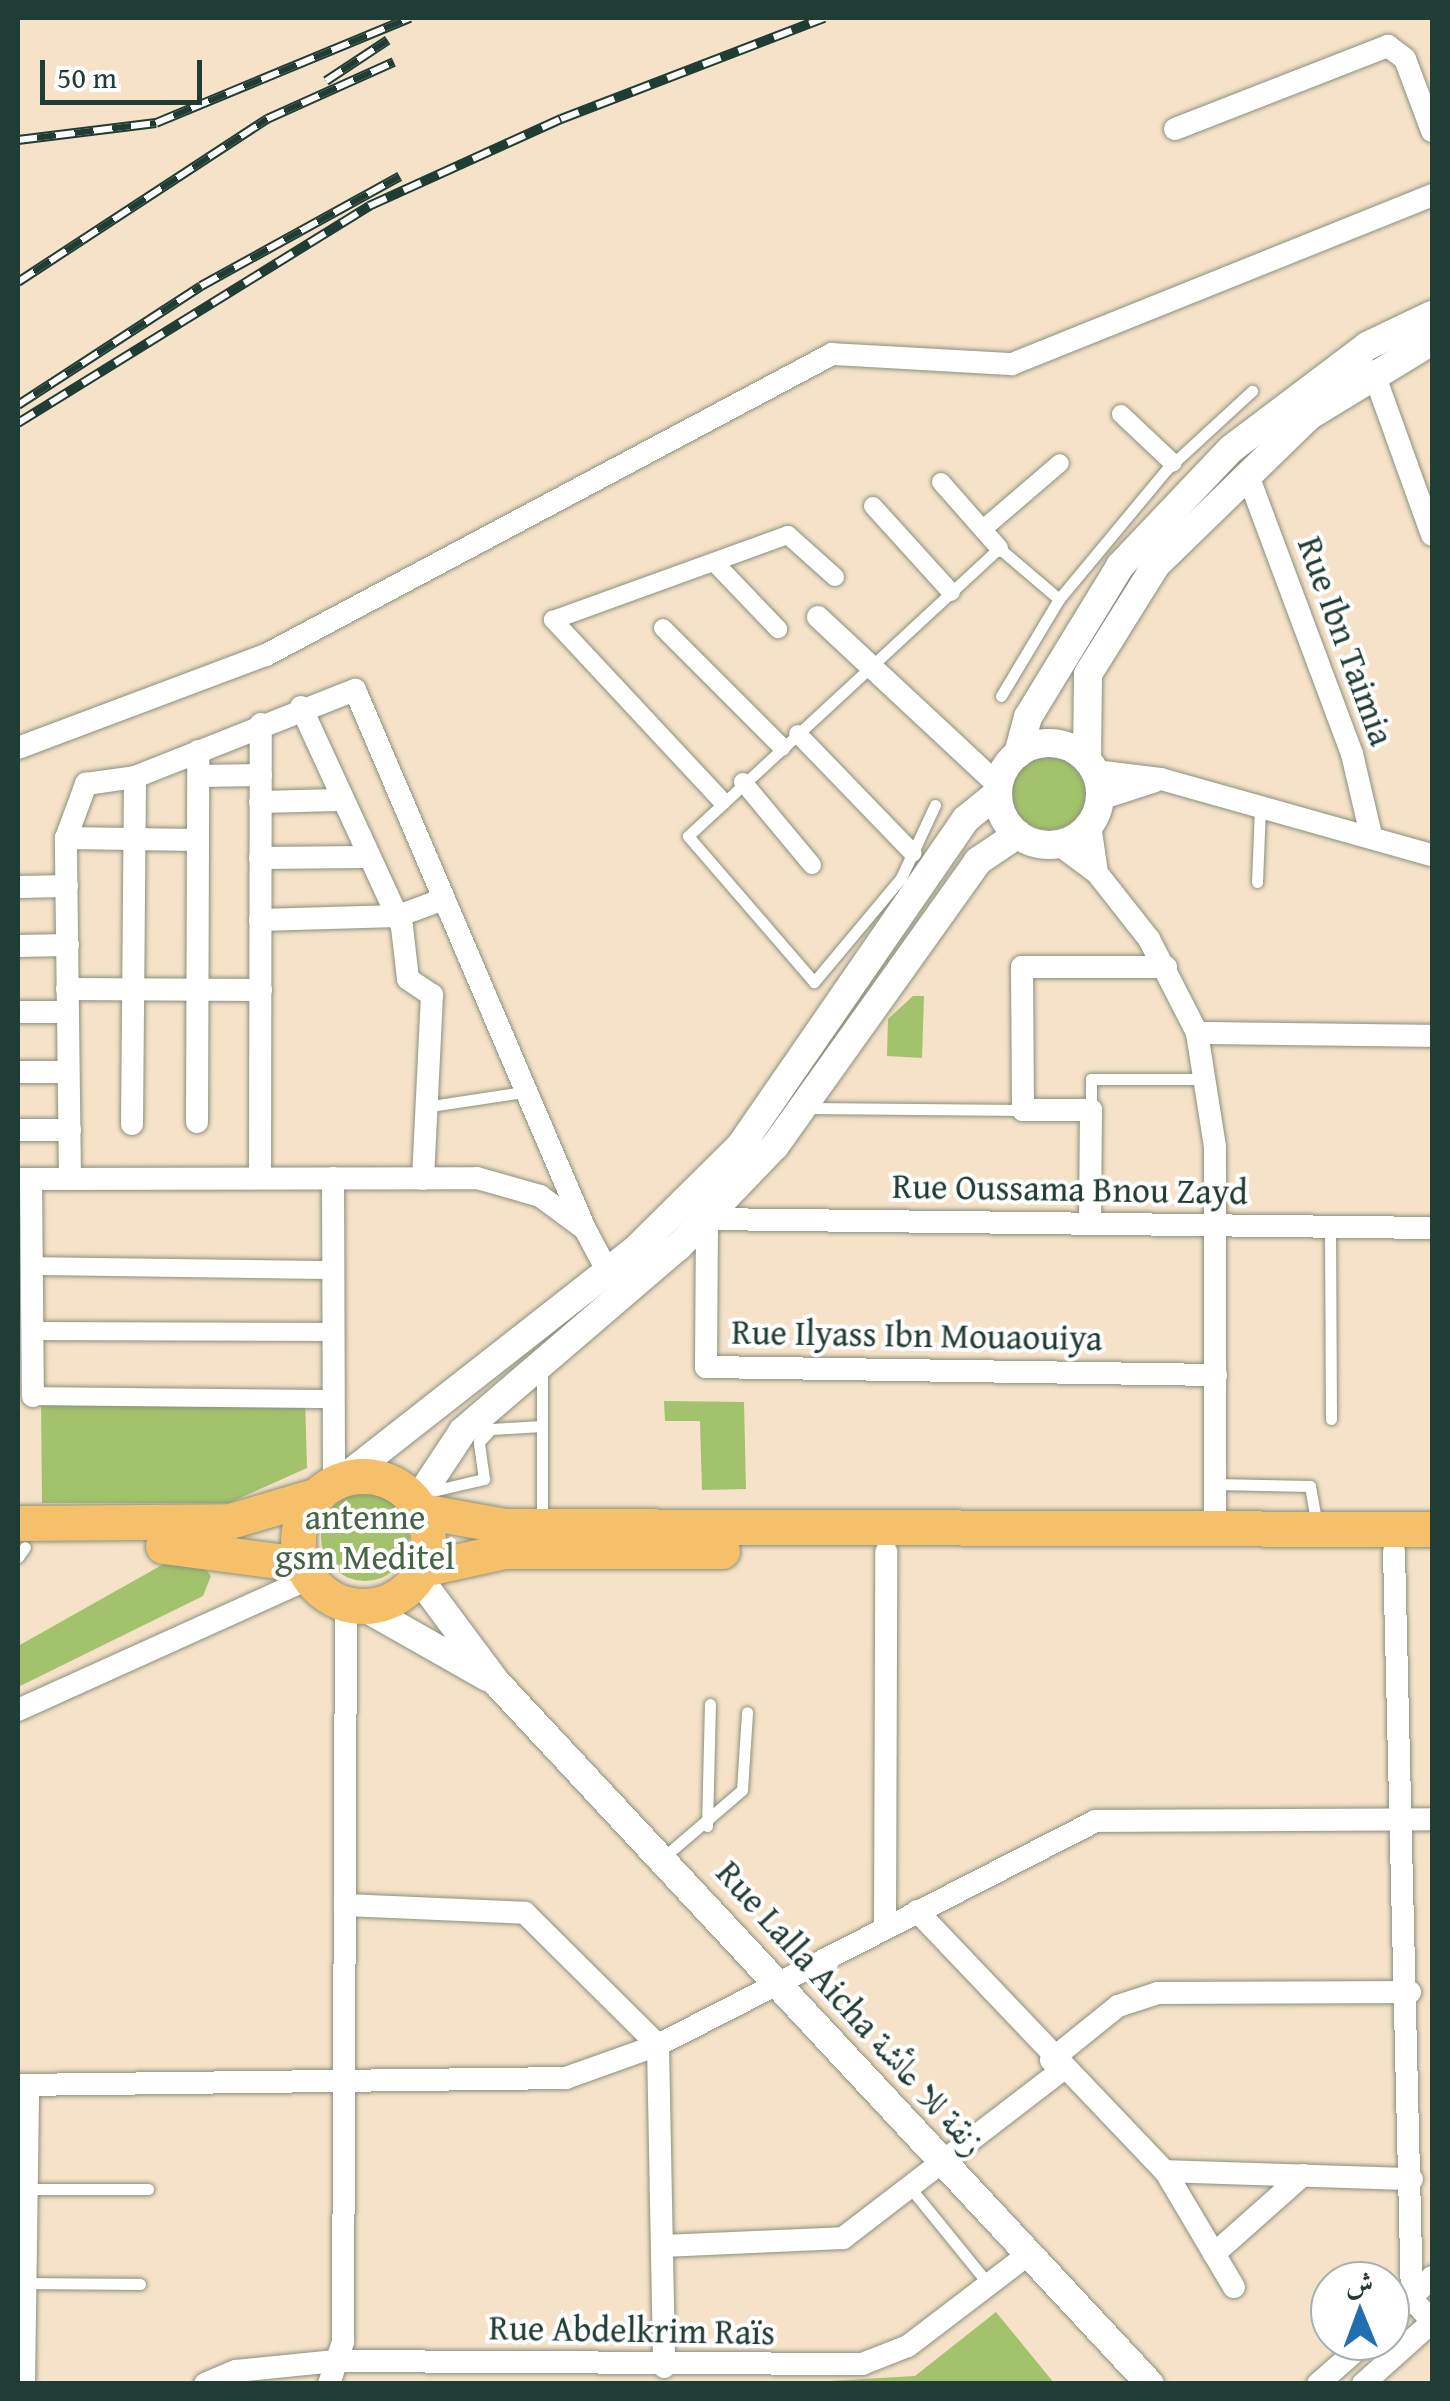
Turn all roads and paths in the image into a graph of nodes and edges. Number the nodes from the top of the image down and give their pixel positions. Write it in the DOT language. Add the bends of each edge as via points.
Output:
graph roads {
  1 [pos="1432,126"];
  2 [pos="1174,129"];
  3 [pos="1432,194"];
  4 [pos="1432,315"];
  5 [pos="1432,340"];
  6 [pos="1373,370"];
  7 [pos="1252,392"];
  8 [pos="1121,414"];
  9 [pos="1060,463"];
  10 [pos="1173,464"];
  11 [pos="1246,473"];
  12 [pos="941,482"];
  13 [pos="872,506"];
  14 [pos="983,529"];
  15 [pos="1432,535"];
  16 [pos="1000,548"];
  17 [pos="714,562"];
  18 [pos="834,577"];
  19 [pos="951,592"];
  20 [pos="1059,598"];
  21 [pos="818,617"];
  22 [pos="664,628"];
  23 [pos="778,630"];
  24 [pos="868,666"];
  25 [pos="1001,696"];
  26 [pos="301,707"];
  27 [pos="260,724"];
  28 [pos="798,734"];
  29 [pos="782,747"];
  30 [pos="18,748"];
  31 [pos="198,751"];
  32 [pos="1005,775"];
  33 [pos="199,776"];
  34 [pos="260,776"];
  35 [pos="136,777"];
  36 [pos="743,782"];
  37 [pos="1093,789"];
  38 [pos="339,800"];
  39 [pos="722,801"];
  40 [pos="260,802"];
  41 [pos="934,805"];
  42 [pos="1260,806"];
  43 [pos="1018,834"];
  44 [pos="1372,835"];
  45 [pos="66,838"];
  46 [pos="134,840"];
  47 [pos="198,840"];
  48 [pos="1058,844"];
  49 [pos="912,853"];
  50 [pos="1432,855"];
  51 [pos="363,857"];
  52 [pos="260,858"];
  53 [pos="812,864"];
  54 [pos="1096,872"];
  55 [pos="1257,882"];
  56 [pos="67,886"];
  57 [pos="18,887"];
  58 [pos="444,899"];
  59 [pos="398,916"];
  60 [pos="260,920"];
  61 [pos="68,944"];
  62 [pos="18,946"];
  63 [pos="1166,967"];
  64 [pos="133,988"];
  65 [pos="195,989"];
  66 [pos="261,990"];
  67 [pos="67,1001"];
  68 [pos="18,1012"];
  69 [pos="1197,1033"];
  70 [pos="1432,1036"];
  71 [pos="18,1072"];
  72 [pos="68,1072"];
  73 [pos="1205,1080"];
  74 [pos="523,1092"];
  75 [pos="420,1107"];
  76 [pos="807,1108"];
  77 [pos="1023,1110"];
  78 [pos="1091,1110"];
  79 [pos="197,1122"];
  80 [pos="132,1124"];
  81 [pos="18,1130"];
  82 [pos="70,1130"];
  83 [pos="260,1178"];
  84 [pos="333,1178"];
  85 [pos="423,1178"];
  86 [pos="24,1179"];
  87 [pos="70,1179"];
  88 [pos="707,1219"];
  89 [pos="1090,1224"];
  90 [pos="1216,1226"];
  91 [pos="1330,1228"];
  92 [pos="1432,1228"];
  93 [pos="585,1229"];
  94 [pos="32,1266"];
  95 [pos="333,1270"];
  96 [pos="608,1272"];
  97 [pos="32,1332"];
  98 [pos="333,1332"];
  99 [pos="542,1364"];
  100 [pos="1216,1374"];
  101 [pos="33,1396"];
  102 [pos="333,1399"];
  103 [pos="1331,1420"];
  104 [pos="542,1426"];
  105 [pos="471,1437"];
  106 [pos="1215,1484"];
  107 [pos="332,1485"];
  108 [pos="420,1502"];
  109 [pos="542,1526"];
  110 [pos="1432,1528"];
  111 [pos="1215,1530"];
  112 [pos="1318,1530"];
  113 [pos="19,1543"];
  114 [pos="886,1552"];
  115 [pos="1394,1552"];
  116 [pos="1432,1552"];
  117 [pos="306,1571"];
  118 [pos="420,1573"];
  119 [pos="354,1605"];
  120 [pos="496,1682"];
  121 [pos="710,1704"];
  122 [pos="18,1710"];
  123 [pos="747,1712"];
  124 [pos="1406,1819"];
  125 [pos="1432,1819"];
  126 [pos="706,1826"];
  127 [pos="665,1856"];
  128 [pos="346,1905"];
  129 [pos="917,1911"];
  130 [pos="885,1927"];
  131 [pos="782,1984"];
  132 [pos="1410,1992"];
  133 [pos="658,2045"];
  134 [pos="1056,2065"];
  135 [pos="23,2085"];
  136 [pos="342,2085"];
  137 [pos="942,2166"];
  138 [pos="1164,2171"];
  139 [pos="1303,2175"];
  140 [pos="1412,2179"];
  141 [pos="22,2189"];
  142 [pos="148,2189"];
  143 [pos="912,2190"];
  144 [pos="1412,2238"];
  145 [pos="662,2246"];
  146 [pos="1214,2254"];
  147 [pos="1026,2256"];
  148 [pos="1432,2258"];
  149 [pos="1432,2277"];
  150 [pos="26,2283"];
  151 [pos="140,2284"];
  152 [pos="990,2286"];
  153 [pos="1234,2288"];
  154 [pos="1412,2299"];
  155 [pos="1432,2321"];
  156 [pos="1344,2361"];
  157 [pos="664,2367"];
  158 [pos="332,2372"];
  159 [pos="557,2374"];
  160 [pos="22,2376"];
  161 [pos="205,2384"];
  162 [pos="1150,2384"];
  163 [pos="1318,2384"];
  164 [pos="1362,2384"];
  1 -- 2 [label="street" via="1405,59 1388,46"];
  3 -- 30 [label="street" via="1012,364 832,354 266,654"];
  4 -- 32 [label="street" via="1367,346 1232,449 1120,566 1028,716"];
  5 -- 6 [label="street"];
  6 -- 11 [label="street"];
  6 -- 15 [label="street"];
  7 -- 10 [label="lane"];
  8 -- 10 [label="street"];
  9 -- 14 [label="street"];
  10 -- 20 [label="lane"];
  11 -- 37 [label="street" via="1156,565 1088,674"];
  11 -- 44 [label="street, Rue Ibn Taimia" via="1352,754"];
  12 -- 14 [label="street"];
  13 -- 19 [label="street"];
  14 -- 16 [label="street"];
  16 -- 19 [label="lane"];
  16 -- 20 [label="lane"];
  17 -- 18 [label="street" via="788,535"];
  17 -- 23 [label="street"];
  17 -- 39 [label="street" via="553,620"];
  19 -- 24 [label="lane"];
  20 -- 25 [label="lane"];
  21 -- 24 [label="street"];
  22 -- 29 [label="street"];
  24 -- 28 [label="lane"];
  24 -- 32 [label="street" via="972,766"];
  26 -- 27 [label="street"];
  26 -- 38 [label="street"];
  26 -- 58 [label="street" via="358,692"];
  27 -- 31 [label="street"];
  27 -- 34 [label="street"];
  28 -- 29 [label="lane"];
  28 -- 49 [label="street"];
  29 -- 36 [label="lane"];
  31 -- 33 [label="street"];
  31 -- 35 [label="street"];
  32 -- 37 [label="street" via="1046,743"];
  32 -- 43 [label="street"];
  32 -- 96 [label="street" via="966,819 740,1144"];
  33 -- 34 [label="street"];
  33 -- 47 [label="street"];
  34 -- 40 [label="street"];
  35 -- 45 [label="street" via="90,778"];
  35 -- 46 [label="street"];
  36 -- 39 [label="lane"];
  36 -- 53 [label="street"];
  37 -- 42 [label="street" via="1161,779"];
  37 -- 48 [label="street"];
  37 -- 54 [label="street"];
  38 -- 40 [label="street"];
  38 -- 51 [label="street"];
  39 -- 49 [label="lane" via="690,842 810,982"];
  40 -- 52 [label="street"];
  41 -- 49 [label="lane"];
  42 -- 44 [label="street"];
  42 -- 55 [label="lane"];
  43 -- 48 [label="street"];
  43 -- 76 [label="street" via="978,861"];
  44 -- 50 [label="street"];
  45 -- 46 [label="street"];
  45 -- 56 [label="street"];
  46 -- 47 [label="street"];
  46 -- 64 [label="street"];
  47 -- 65 [label="street"];
  48 -- 54 [label="street"];
  51 -- 52 [label="street"];
  51 -- 59 [label="street"];
  52 -- 60 [label="street"];
  54 -- 63 [label="street"];
  56 -- 57 [label="street"];
  56 -- 61 [label="street"];
  58 -- 59 [label="street"];
  58 -- 74 [label="street"];
  59 -- 60 [label="street"];
  59 -- 75 [label="street" via="408,980 432,994"];
  60 -- 66 [label="street"];
  61 -- 62 [label="street"];
  61 -- 67 [label="street"];
  63 -- 69 [label="street"];
  63 -- 77 [label="street" via="1022,966"];
  64 -- 65 [label="street"];
  64 -- 67 [label="street"];
  64 -- 80 [label="street"];
  65 -- 66 [label="street"];
  65 -- 79 [label="street"];
  66 -- 83 [label="street"];
  67 -- 68 [label="street"];
  67 -- 72 [label="street"];
  69 -- 70 [label="street"];
  69 -- 73 [label="street"];
  71 -- 72 [label="street"];
  72 -- 82 [label="street"];
  73 -- 78 [label="lane" via="1091,1079"];
  73 -- 90 [label="street"];
  74 -- 75 [label="lane" via="490,1104"];
  74 -- 93 [label="street"];
  75 -- 85 [label="street"];
  76 -- 77 [label="lane"];
  76 -- 88 [label="street"];
  77 -- 78 [label="street"];
  78 -- 89 [label="street"];
  81 -- 82 [label="street"];
  82 -- 87 [label="street"];
  83 -- 84 [label="street"];
  83 -- 87 [label="street"];
  84 -- 85 [label="street"];
  84 -- 95 [label="street"];
  85 -- 93 [label="street" via="511,1184"];
  86 -- 87 [label="street"];
  86 -- 94 [label="street"];
  88 -- 89 [label="street, Rue Oussama Bnou Zayd"];
  88 -- 99 [label="street"];
  88 -- 100 [label="street, Rue Ilyass Ibn Mouaouiya" via="706,1367"];
  89 -- 90 [label="street, Rue Oussama Bnou Zayd"];
  90 -- 91 [label="street, Rue Oussama Bnou Zayd"];
  90 -- 100 [label="street"];
  91 -- 92 [label="street, Rue Oussama Bnou Zayd"];
  91 -- 103 [label="lane"];
  93 -- 96 [label="street"];
  94 -- 95 [label="street"];
  94 -- 97 [label="street"];
  95 -- 98 [label="street"];
  96 -- 107 [label="street"];
  97 -- 98 [label="street"];
  97 -- 101 [label="street"];
  98 -- 102 [label="street"];
  99 -- 104 [label="lane"];
  99 -- 105 [label="street"];
  100 -- 106 [label="street"];
  101 -- 102 [label="street"];
  102 -- 107 [label="street"];
  104 -- 105 [label="lane"];
  104 -- 109 [label="lane"];
  105 -- 108 [label="street"];
  105 -- 108 [label="lane" via="484,1479"];
  106 -- 111 [label="street"];
  106 -- 112 [label="lane" via="1310,1486"];
  107 -- 108 [label="main road" via="383,1480"];
  107 -- 113 [label="main road" via="230,1521"];
  107 -- 117 [label="main road" via="300,1524"];
  108 -- 109 [label="main road"];
  108 -- 118 [label="main road"];
  109 -- 111 [label="main road"];
  110 -- 112 [label="main road"];
  111 -- 112 [label="main road"];
  113 -- 117 [label="main road" via="199,1546"];
  114 -- 115 [label="main road"];
  114 -- 118 [label="main road" via="506,1551"];
  114 -- 130 [label="street"];
  115 -- 116 [label="main road"];
  115 -- 124 [label="street"];
  117 -- 119 [label="main road"];
  117 -- 122 [label="street"];
  118 -- 119 [label="main road" via="391,1600"];
  118 -- 120 [label="street, Rue Lalla Aicha زنقة للا عائشة"];
  119 -- 120 [label="street, Rue Lalla Aicha زنقة للا عائشة"];
  119 -- 128 [label="street"];
  120 -- 127 [label="street, Rue Lalla Aicha زنقة للا عائشة"];
  121 -- 126 [label="lane"];
  123 -- 126 [label="lane" via="742,1790"];
  124 -- 125 [label="street"];
  124 -- 129 [label="street" via="1106,1819"];
  124 -- 132 [label="street"];
  126 -- 127 [label="lane"];
  127 -- 131 [label="street, Rue Lalla Aicha زنقة للا عائشة"];
  128 -- 133 [label="street" via="525,1913"];
  128 -- 136 [label="street"];
  129 -- 130 [label="street"];
  129 -- 134 [label="street"];
  130 -- 131 [label="street"];
  131 -- 133 [label="street"];
  131 -- 137 [label="street, Rue Lalla Aicha زنقة للا عائشة"];
  132 -- 134 [label="street" via="1158,1993 1118,2006"];
  132 -- 140 [label="street"];
  133 -- 136 [label="street" via="536,2082"];
  133 -- 145 [label="street"];
  134 -- 137 [label="street"];
  134 -- 138 [label="street"];
  135 -- 136 [label="street"];
  135 -- 141 [label="street"];
  136 -- 158 [label="street"];
  137 -- 143 [label="street"];
  137 -- 147 [label="street, Rue Lalla Aicha زنقة للا عائشة"];
  138 -- 139 [label="street"];
  138 -- 146 [label="street"];
  139 -- 140 [label="street"];
  139 -- 146 [label="street"];
  140 -- 144 [label="street"];
  141 -- 142 [label="lane"];
  141 -- 150 [label="street"];
  143 -- 145 [label="street" via="859,2230 820,2244"];
  143 -- 152 [label="lane"];
  144 -- 148 [label="street"];
  144 -- 154 [label="street"];
  145 -- 157 [label="street"];
  146 -- 153 [label="street"];
  147 -- 152 [label="street, Rue Abdelkrim Raïs"];
  147 -- 162 [label="street, Rue Lalla Aicha زنقة للا عائشة"];
  149 -- 154 [label="street"];
  150 -- 151 [label="lane"];
  150 -- 160 [label="street"];
  152 -- 157 [label="street, Rue Abdelkrim Raïs" via="908,2346 862,2364"];
  154 -- 155 [label="street"];
  155 -- 164 [label="street"];
  156 -- 163 [label="street"];
  157 -- 159 [label="street, Rue Abdelkrim Raïs"];
  158 -- 159 [label="street, Rue Abdelkrim Raïs"];
  158 -- 161 [label="street, Rue Abdelkrim Raïs" via="236,2371"];
}
